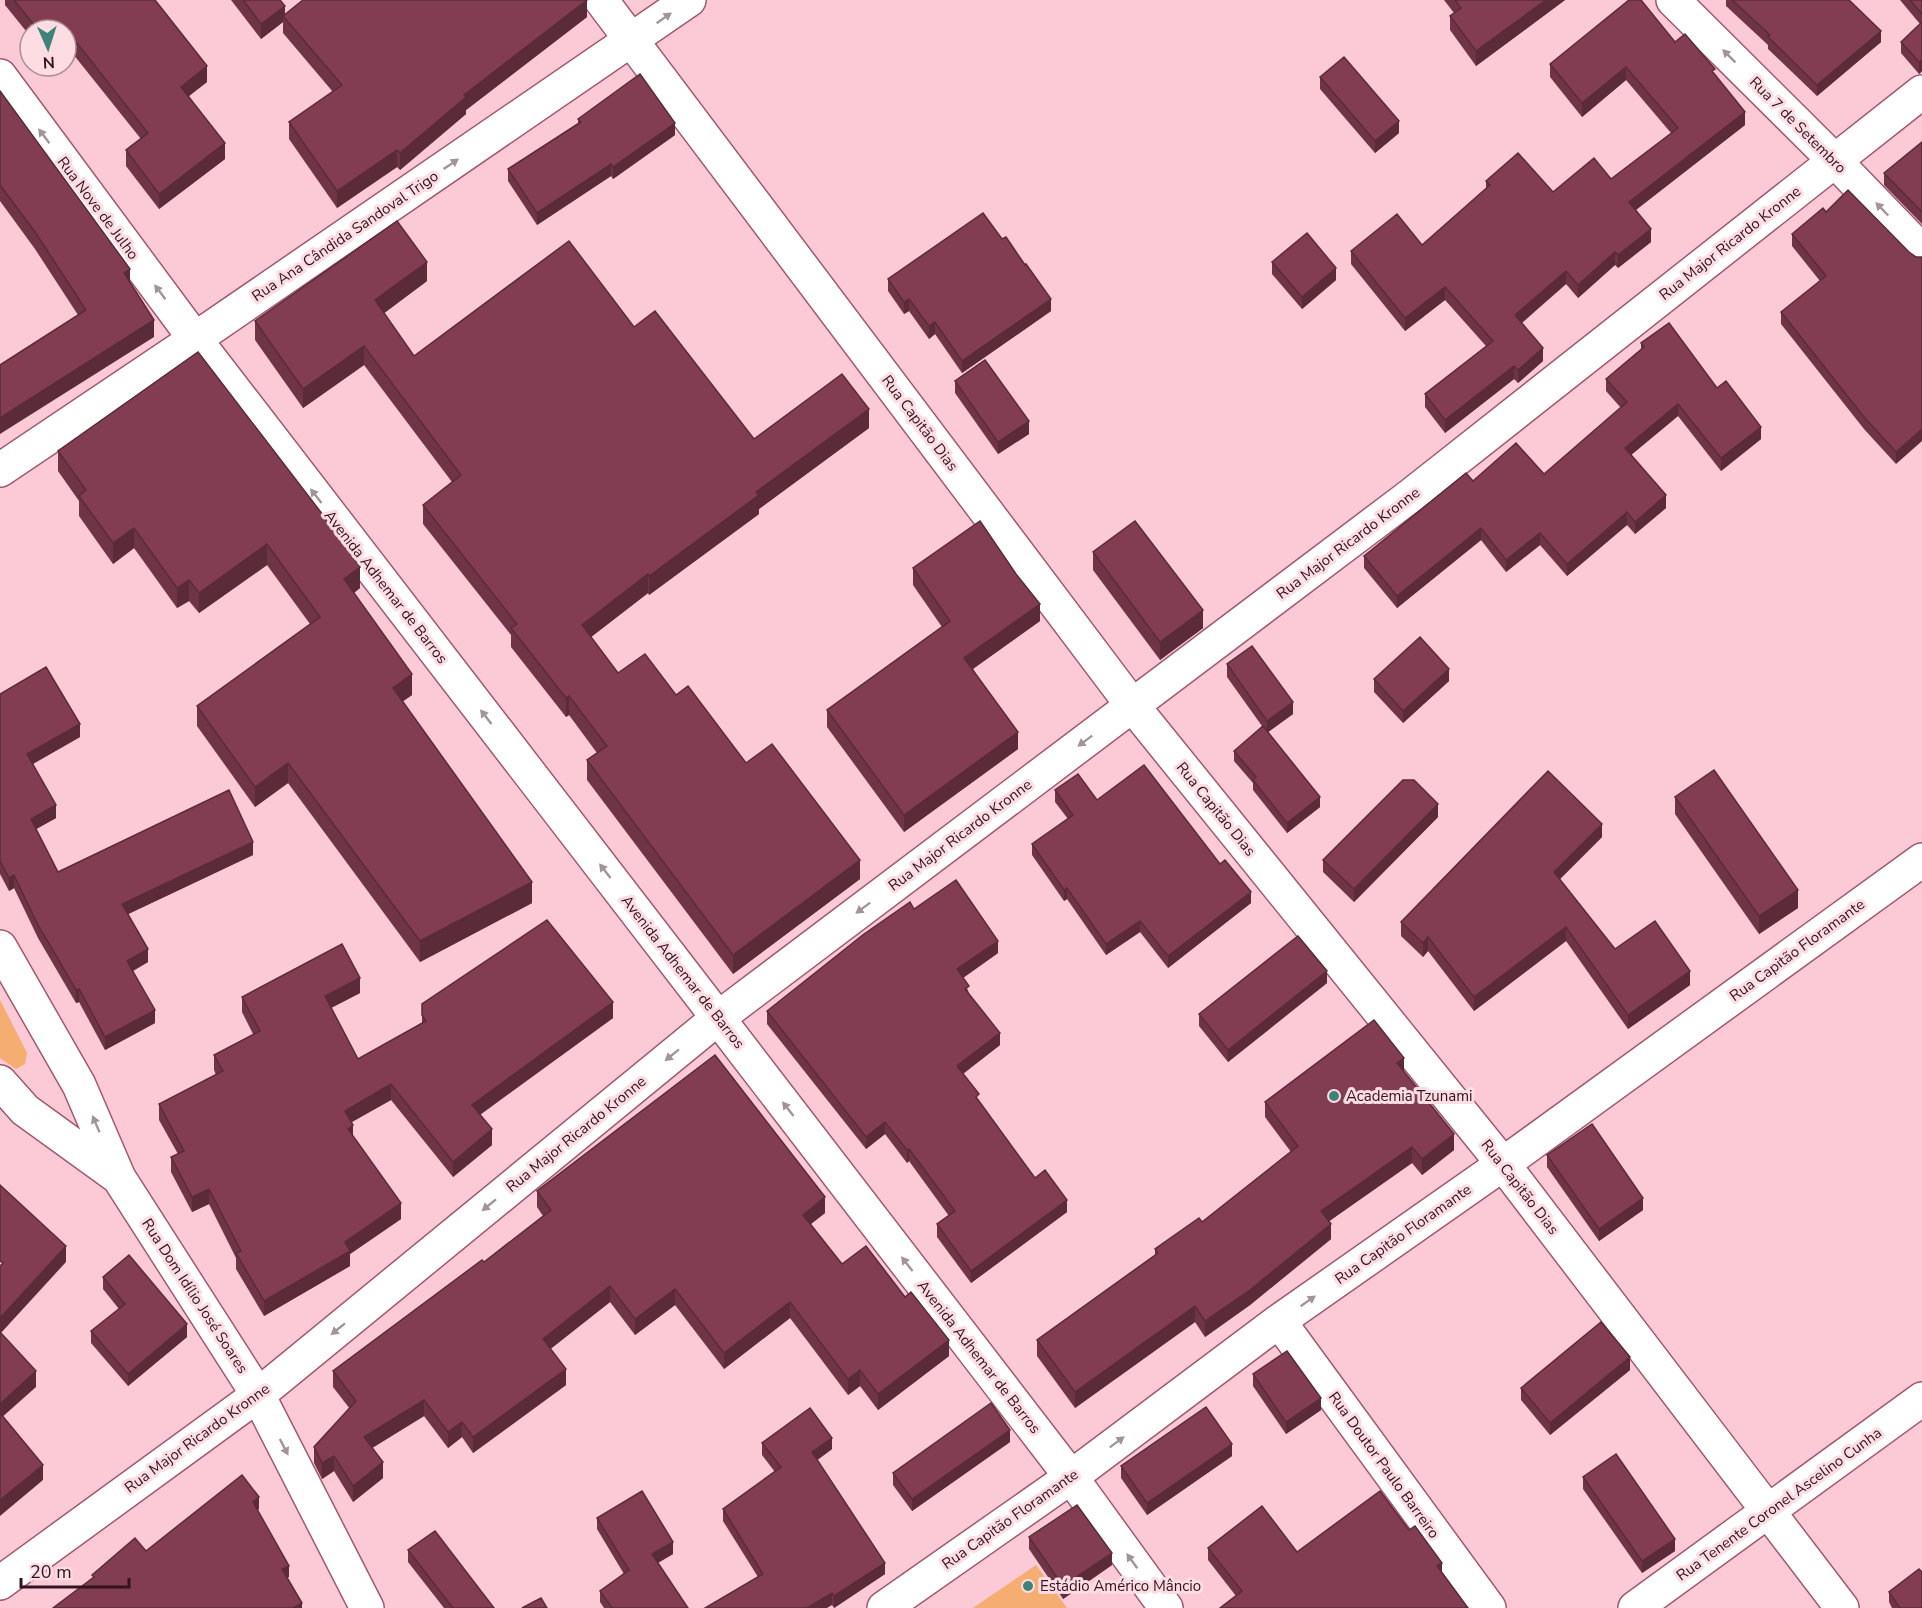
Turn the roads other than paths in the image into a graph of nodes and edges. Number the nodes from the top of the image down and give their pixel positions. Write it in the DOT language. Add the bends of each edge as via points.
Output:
graph roads {
  1 [pos="602,0"];
  2 [pos="688,0"];
  3 [pos="1673,0"];
  4 [pos="632,40"];
  5 [pos="0,76"];
  6 [pos="1922,92"];
  7 [pos="1835,161"];
  8 [pos="1922,252"];
  9 [pos="195,339"];
  10 [pos="0,470"];
  11 [pos="1132,705"];
  12 [pos="1922,860"];
  13 [pos="0,947"];
  14 [pos="718,1018"];
  15 [pos="0,1082"];
  16 [pos="1503,1164"];
  17 [pos="119,1178"];
  18 [pos="1279,1321"];
  19 [pos="258,1395"];
  20 [pos="1922,1400"];
  21 [pos="1071,1477"];
  22 [pos="1769,1512"];
  23 [pos="0,1583"];
  24 [pos="367,1608"];
  25 [pos="884,1608"];
  26 [pos="1166,1608"];
  27 [pos="1489,1608"];
  28 [pos="1635,1608"];
  29 [pos="1842,1608"];
  1 -- 4 [label="street, Rua Capitão Dias"];
  4 -- 2 [label="street, Rua Ana Cândida Sandoval Trigo, one-way"];
  7 -- 3 [label="street, Rua 7 de Setembro, one-way"];
  9 -- 4 [label="street, Rua Ana Cândida Sandoval Trigo, one-way"];
  4 -- 11 [label="street, Rua Capitão Dias"];
  9 -- 5 [label="street, Rua Nove de Julho, one-way"];
  6 -- 7 [label="street, Rua Major Ricardo Kronne"];
  8 -- 7 [label="street, Rua 7 de Setembro, one-way"];
  7 -- 11 [label="street, Rua Major Ricardo Kronne" via="1410,496"];
  9 -- 10 [label="street, Rua Ana Cândida Sandoval Trigo"];
  14 -- 9 [label="street, Avenida Adhemar de Barros, one-way"];
  11 -- 14 [label="street, Rua Major Ricardo Kronne, one-way"];
  11 -- 16 [label="street, Rua Capitão Dias"];
  12 -- 16 [label="street, Rua Capitão Floramante"];
  17 -- 13 [label="street, Rua Dom Idílio José Soares, one-way" via="79,1085"];
  14 -- 19 [label="street, Rua Major Ricardo Kronne, one-way"];
  21 -- 14 [label="street, Avenida Adhemar de Barros, one-way"];
  15 -- 17 [label="street, Rua Dom Idílio José Soares" via="25,1110"];
  18 -- 16 [label="street, Rua Capitão Floramante, one-way"];
  16 -- 22 [label="street, Rua Capitão Dias"];
  17 -- 19 [label="street, Rua Dom Idílio José Soares"];
  21 -- 18 [label="street, Rua Capitão Floramante, one-way"];
  18 -- 27 [label="street, Rua Doutor Paulo Barreiro"];
  19 -- 23 [label="street, Rua Major Ricardo Kronne"];
  19 -- 24 [label="street, Rua Dom Idílio José Soares, one-way"];
  20 -- 22 [label="street, Rua Tenente Coronel Ascelino Cunha"];
  21 -- 25 [label="street, Rua Capitão Floramante"];
  26 -- 21 [label="street, Avenida Adhemar de Barros, one-way"];
  22 -- 28 [label="street, Rua Tenente Coronel Ascelino Cunha"];
  22 -- 29 [label="street, Rua Capitão Dias"];
}
